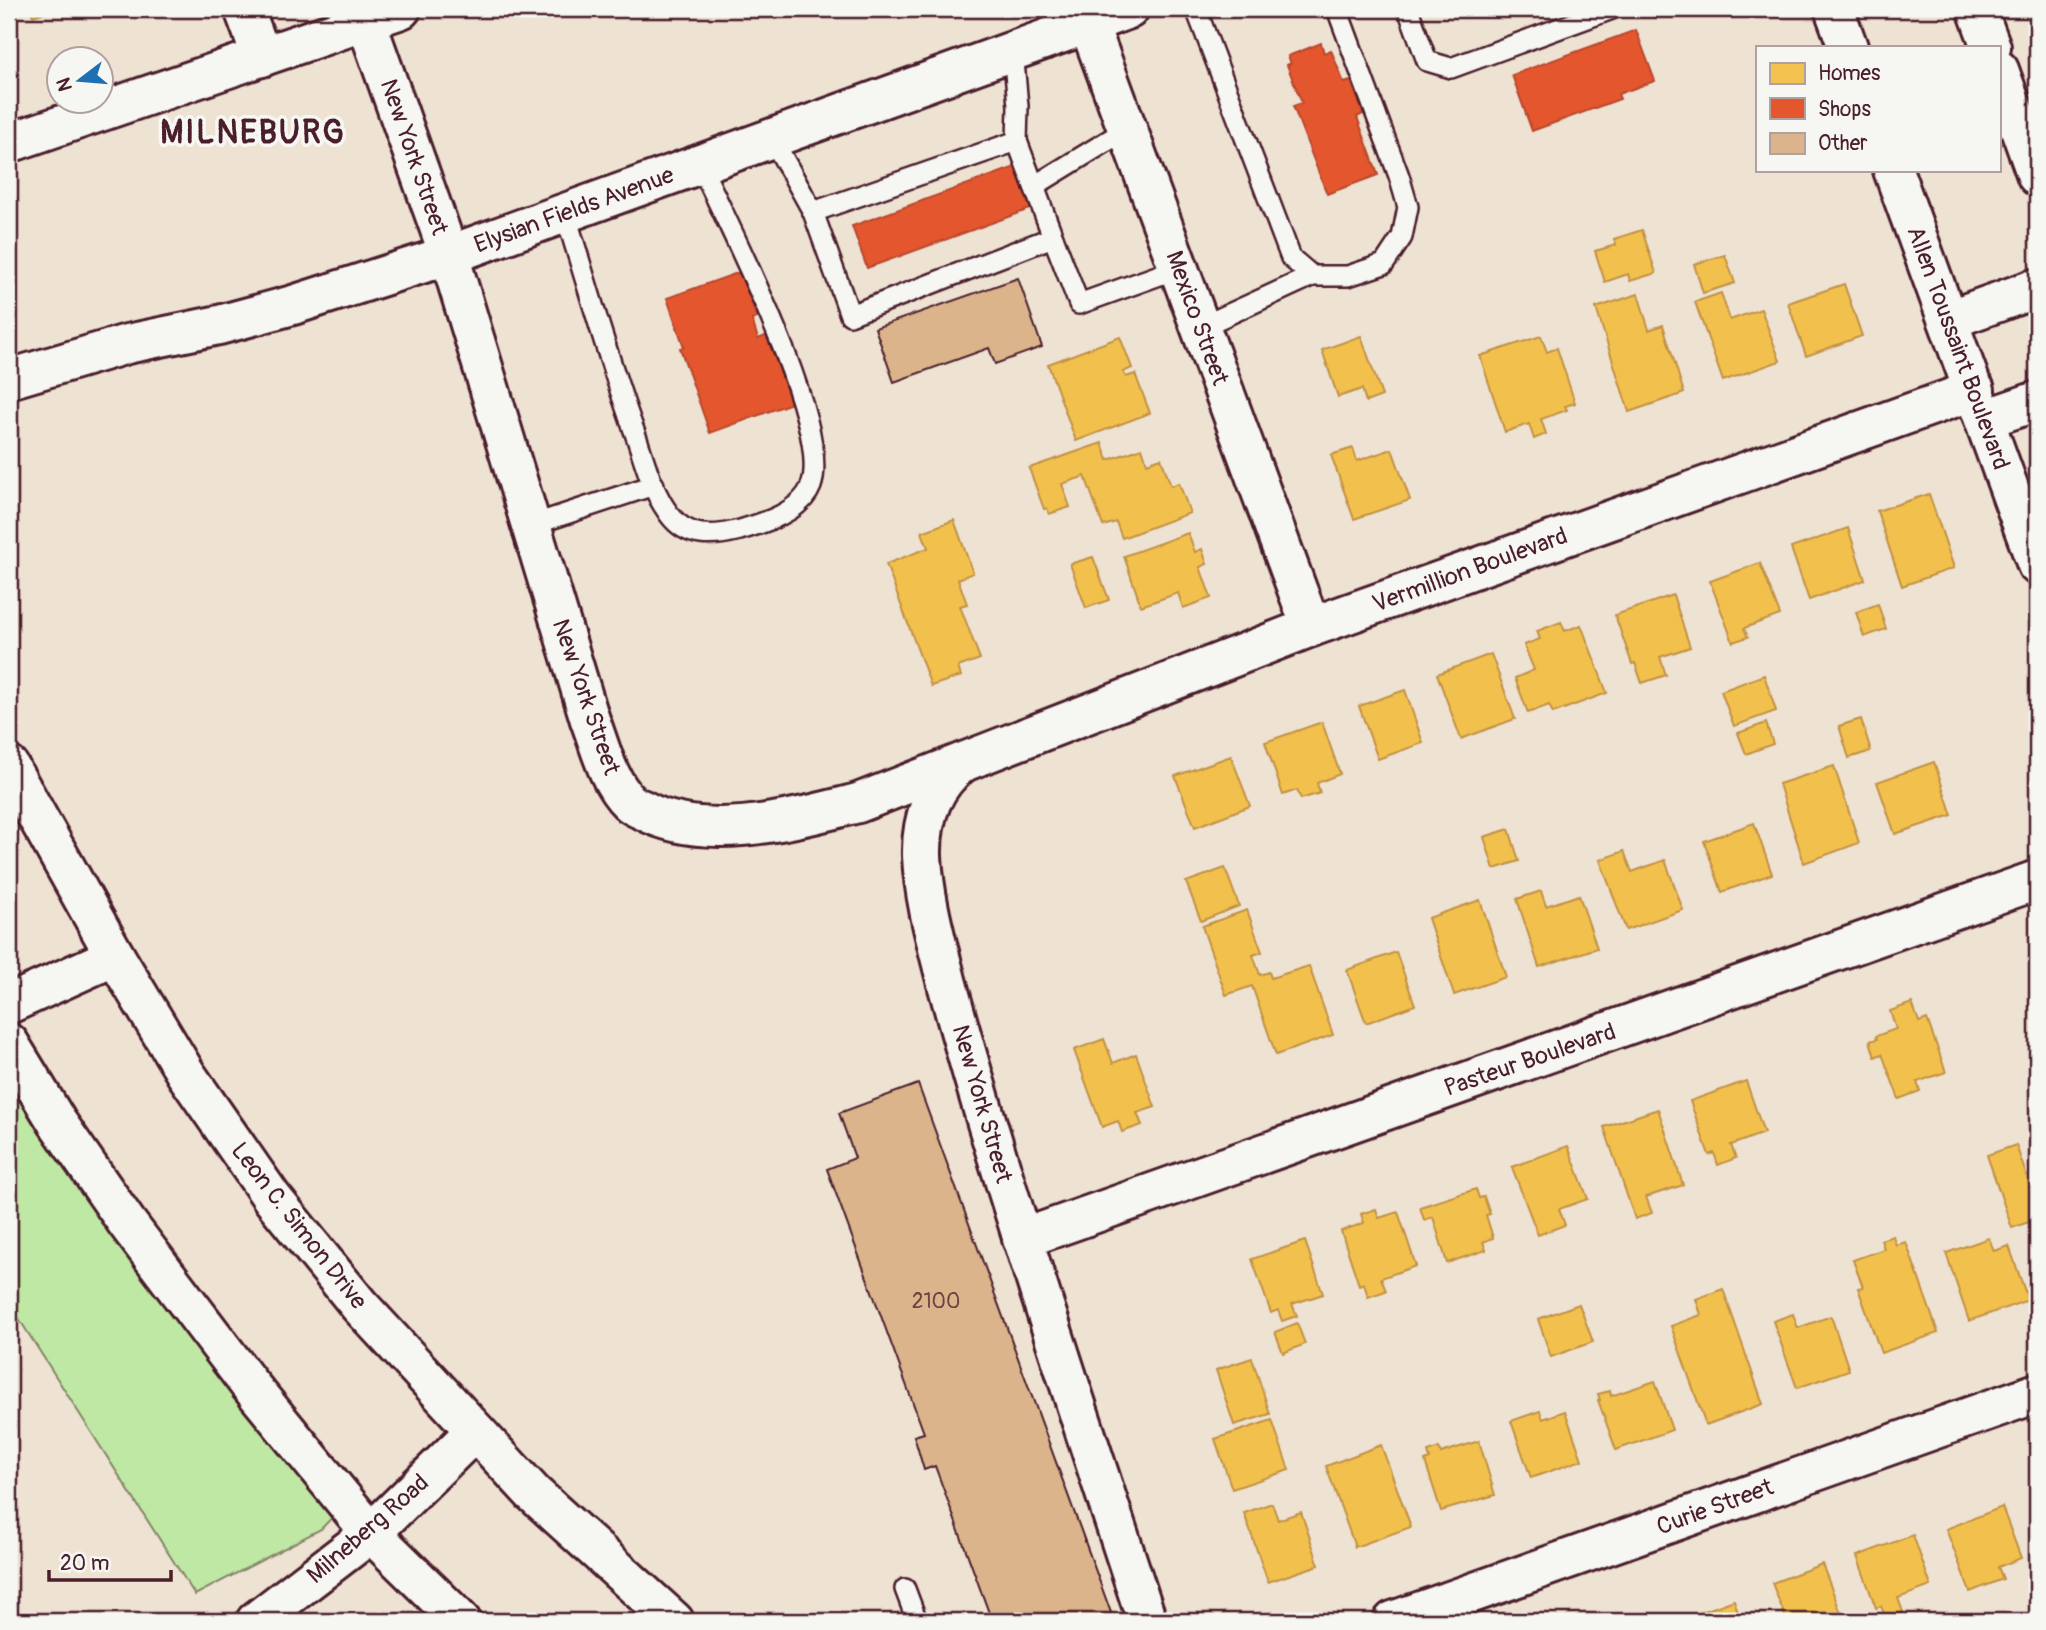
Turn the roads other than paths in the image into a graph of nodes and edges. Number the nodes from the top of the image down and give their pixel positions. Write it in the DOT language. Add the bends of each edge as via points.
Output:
graph roads {
  1 [pos="244,9"];
  2 [pos="1129,9"];
  3 [pos="1196,9"];
  4 [pos="1337,9"];
  5 [pos="1408,9"];
  6 [pos="1612,9"];
  7 [pos="1834,9"];
  8 [pos="1977,9"];
  9 [pos="384,15"];
  10 [pos="1086,16"];
  11 [pos="1848,46"];
  12 [pos="1991,46"];
  13 [pos="1013,51"];
  14 [pos="262,57"];
  15 [pos="2000,73"];
  16 [pos="1127,129"];
  17 [pos="772,138"];
  18 [pos="1017,141"];
  19 [pos="9,143"];
  20 [pos="700,164"];
  21 [pos="1894,172"];
  22 [pos="2037,174"];
  23 [pos="1034,186"];
  24 [pos="813,212"];
  25 [pos="565,213"];
  26 [pos="1053,237"];
  27 [pos="449,255"];
  28 [pos="1179,268"];
  29 [pos="1312,276"];
  30 [pos="2037,288"];
  31 [pos="1948,320"];
  32 [pos="1201,327"];
  33 [pos="9,379"];
  34 [pos="2037,401"];
  35 [pos="1980,405"];
  36 [pos="654,485"];
  37 [pos="529,526"];
  38 [pos="2037,565"];
  39 [pos="1311,627"];
  40 [pos="969,758"];
  41 [pos="9,766"];
  42 [pos="2037,880"];
  43 [pos="115,956"];
  44 [pos="9,1004"];
  45 [pos="9,1043"];
  46 [pos="1022,1239"];
  47 [pos="2037,1393"];
  48 [pos="475,1431"];
  49 [pos="371,1533"];
  50 [pos="905,1589"];
  51 [pos="256,1621"];
  52 [pos="461,1621"];
  53 [pos="674,1621"];
  54 [pos="917,1621"];
  55 [pos="1147,1621"];
  56 [pos="1393,1621"];
  1 -- 14 [label="street"];
  2 -- 10 [label="street, Elysian Fields Avenue"];
  3 -- 29 [label="lane" via="1291,258"];
  4 -- 29 [label="lane" via="1408,207 1402,237 1384,264 1348,276"];
  5 -- 6 [label="lane" via="1427,61 1451,68"];
  7 -- 11 [label="street"];
  8 -- 12 [label="street"];
  9 -- 14 [label="street"];
  9 -- 27 [label="street, New York Street"];
  10 -- 13 [label="street, Elysian Fields Avenue"];
  10 -- 16 [label="street, Mexico Street"];
  13 -- 17 [label="street, Elysian Fields Avenue"];
  13 -- 18 [label="lane"];
  14 -- 19 [label="street"];
  15 -- 22 [label="street"];
  16 -- 23 [label="lane"];
  16 -- 28 [label="street, Mexico Street"];
  17 -- 20 [label="street, Elysian Fields Avenue"];
  17 -- 24 [label="lane"];
  18 -- 23 [label="lane"];
  18 -- 24 [label="lane"];
  20 -- 25 [label="street, Elysian Fields Avenue"];
  20 -- 36 [label="lane" via="791,368 807,417 814,474 801,501 788,510 716,536 691,533 681,526"];
  21 -- 31 [label="street, Allen Toussaint Boulevard"];
  23 -- 26 [label="lane"];
  24 -- 26 [label="lane" via="850,314"];
  25 -- 27 [label="street, Elysian Fields Avenue"];
  25 -- 36 [label="lane"];
  26 -- 28 [label="lane" via="1079,304"];
  27 -- 33 [label="street, Elysian Fields Avenue" via="293,305 127,344"];
  27 -- 37 [label="street, New York Street"];
  28 -- 32 [label="street, Mexico Street"];
  29 -- 32 [label="lane"];
  30 -- 31 [label="street"];
  31 -- 35 [label="street, Allen Toussaint Boulevard"];
  32 -- 39 [label="street, Mexico Street"];
  34 -- 35 [label="street, Vermillion Boulevard"];
  35 -- 38 [label="street, Allen Toussaint Boulevard"];
  35 -- 39 [label="street, Vermillion Boulevard"];
  36 -- 37 [label="lane"];
  37 -- 40 [label="street, New York Street" via="614,781 629,803 655,817 692,826 792,820 858,803"];
  39 -- 40 [label="street, Vermillion Boulevard"];
  40 -- 46 [label="street, New York Street" via="948,774 929,805 922,854 937,946"];
  41 -- 43 [label="street, Leon C. Simon Drive"];
  42 -- 46 [label="street, Pasteur Boulevard"];
  43 -- 44 [label="street"];
  43 -- 48 [label="street, Leon C. Simon Drive" via="186,1074 272,1198 359,1305"];
  45 -- 49 [label="street" via="127,1223 249,1384"];
  46 -- 55 [label="street, New York Street"];
  47 -- 56 [label="street, Curie Street"];
  48 -- 49 [label="street, Milneberg Road"];
  48 -- 53 [label="street, Leon C. Simon Drive" via="533,1493"];
  49 -- 51 [label="street, Milneberg Road"];
  49 -- 52 [label="street"];
  50 -- 54 [label="lane"];
}
